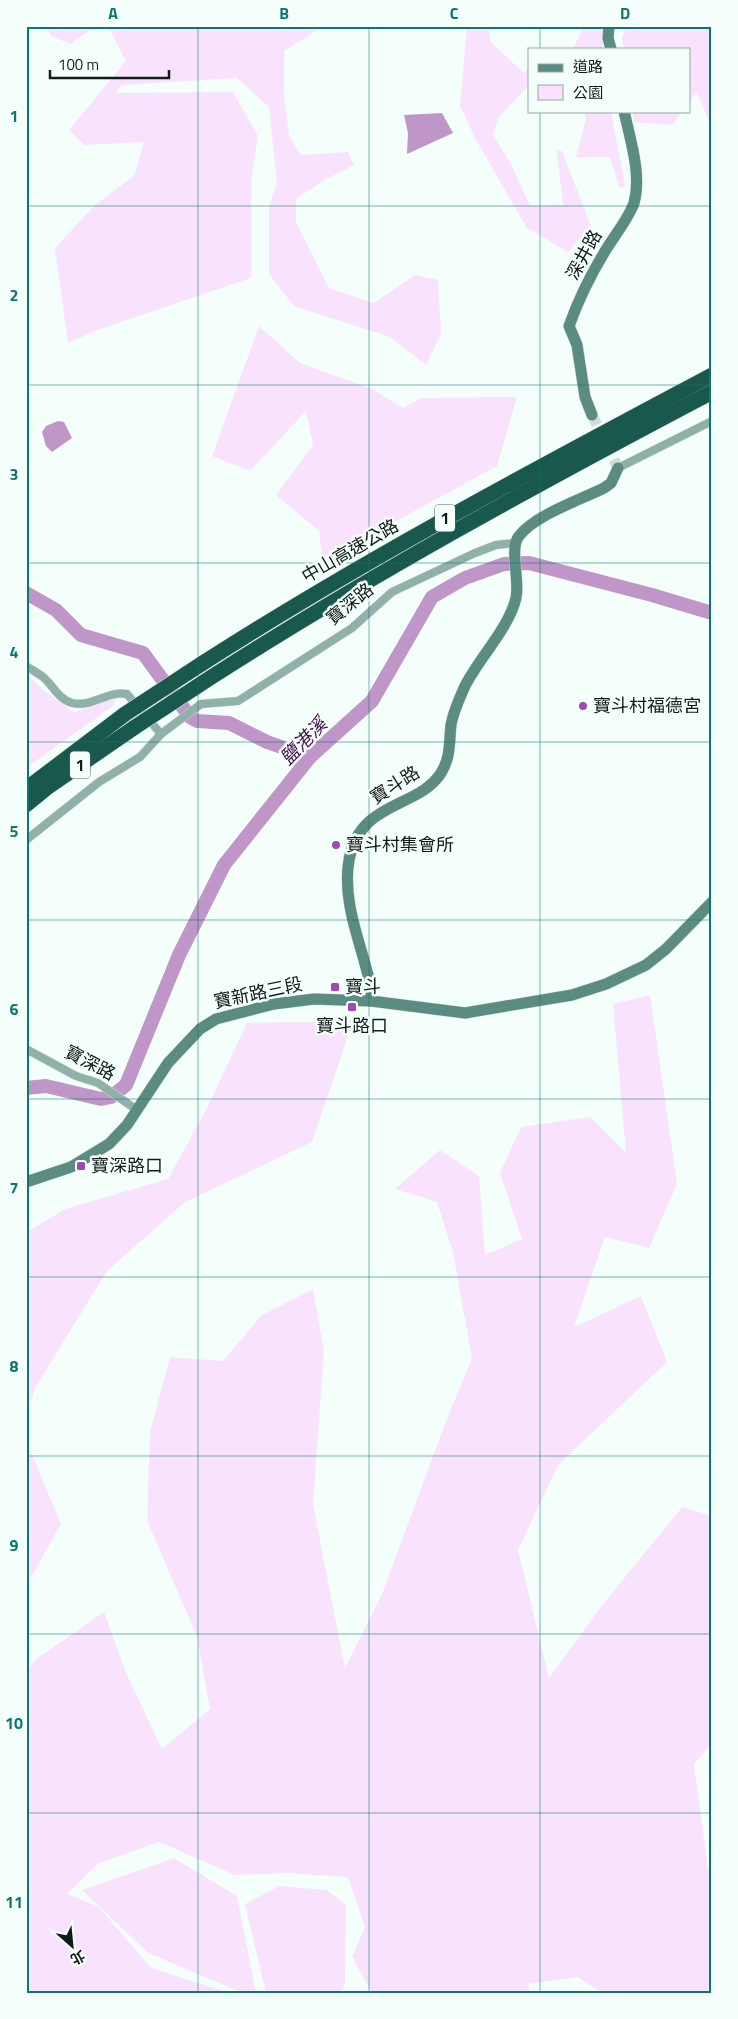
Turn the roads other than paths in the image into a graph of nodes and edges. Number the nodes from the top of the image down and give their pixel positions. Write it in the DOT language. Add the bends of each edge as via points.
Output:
graph roads {
  1 [pos="609,26"];
  2 [pos="611,48"];
  3 [pos="624,112"];
  4 [pos="712,375"];
  5 [pos="712,392"];
  6 [pos="592,416"];
  7 [pos="712,421"];
  8 [pos="618,468"];
  9 [pos="514,543"];
  10 [pos="26,666"];
  11 [pos="160,734"];
  12 [pos="26,789"];
  13 [pos="26,805"];
  14 [pos="26,840"];
  15 [pos="712,902"];
  16 [pos="371,1001"];
  17 [pos="26,1049"];
  18 [pos="137,1110"];
  19 [pos="26,1182"];
  1 -- 2 [label="street"];
  3 -- 6 [label="street, 深井路" via="634,160 636,187 633,204 602,255 569,326 577,345 585,397"];
  4 -- 12 [label="highway, 中山高速公路 / 1, bridge" via="470,504 265,623 125,714"];
  5 -- 13 [label="highway, 中山高速公路 / 1, bridge" via="556,474 310,614 135,727 48,786"];
  7 -- 8 [label="street"];
  8 -- 9 [label="street" via="611,483 534,522"];
  9 -- 11 [label="street, 寶深路" via="496,545 475,553 392,592 352,628 238,701 201,704"];
  9 -- 16 [label="street, 寶斗路" via="518,578 513,607 465,686 452,720 448,757 441,773 427,786 371,821 363,828 352,850 348,871 349,899"];
  10 -- 11 [label="street" via="42,676 56,693 72,702 127,694"];
  11 -- 14 [label="street, 寶深路" via="140,757 99,782"];
  15 -- 16 [label="street, 寶新路三段" via="653,960 590,990 465,1013"];
  16 -- 18 [label="street, 寶新路三段" via="295,1000 216,1018 200,1029 168,1063"];
  17 -- 18 [label="street, 寶深路" via="76,1076 98,1083"];
  18 -- 19 [label="street, 寶新路三段" via="118,1135 94,1154 71,1167"];
}
